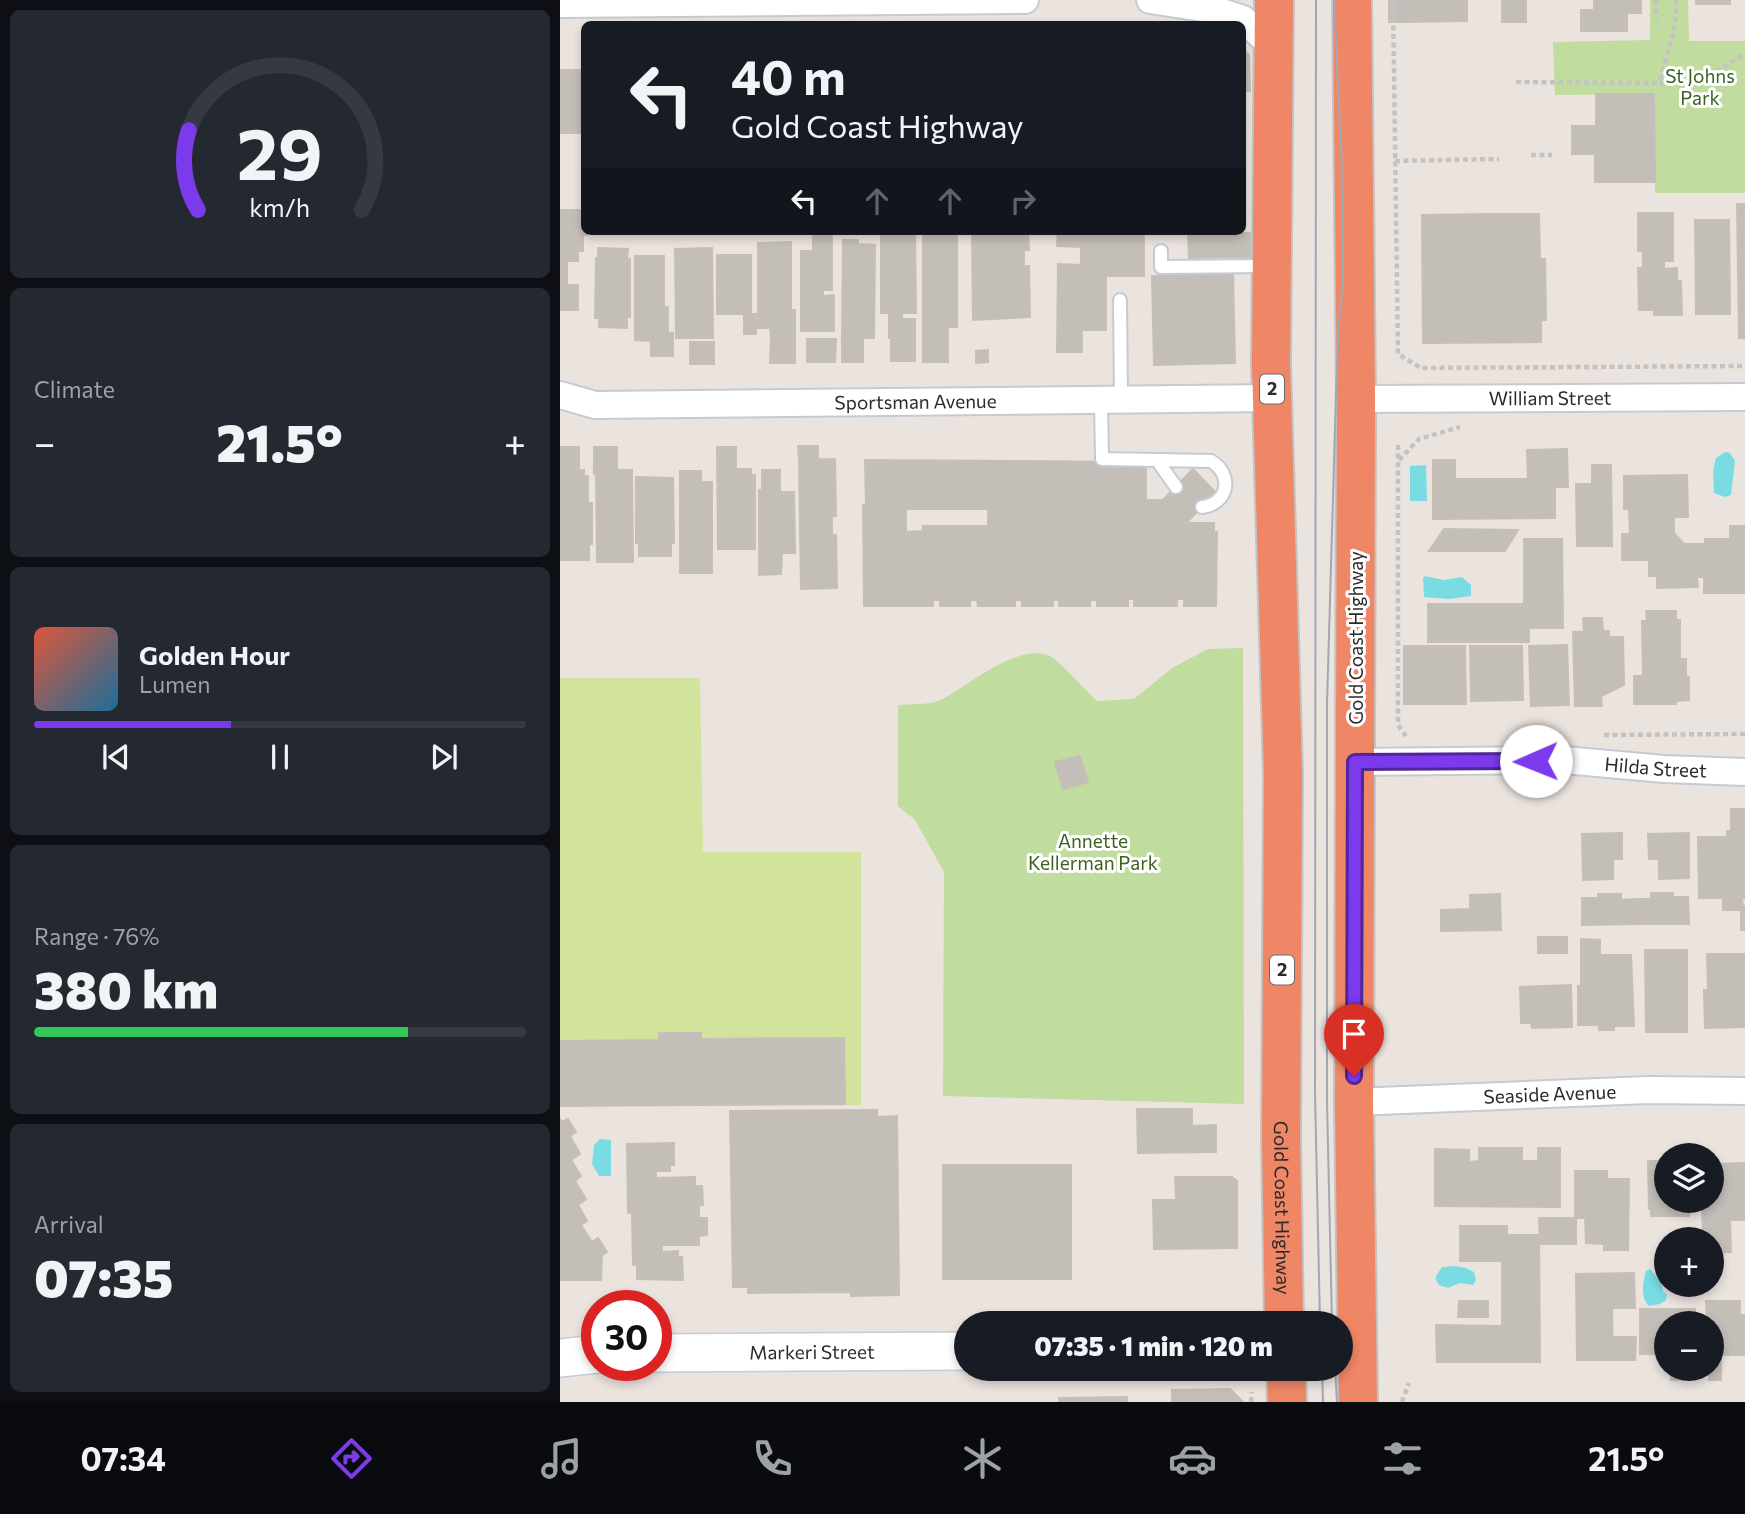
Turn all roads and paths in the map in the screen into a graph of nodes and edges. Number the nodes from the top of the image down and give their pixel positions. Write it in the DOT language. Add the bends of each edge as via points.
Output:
graph roads {
  1 [pos="1026,0"];
  2 [pos="1150,0"];
  3 [pos="1274,0"];
  4 [pos="1352,0"];
  5 [pos="1393,0"];
  6 [pos="1656,0"];
  7 [pos="1676,0"];
  8 [pos="560,4"];
  9 [pos="1656,19"];
  10 [pos="1245,21"];
  11 [pos="1246,22"];
  12 [pos="1273,47"];
  13 [pos="1745,54"];
  14 [pos="1516,82"];
  15 [pos="1660,83"];
  16 [pos="1531,155"];
  17 [pos="1552,155"];
  18 [pos="1499,159"];
  19 [pos="1395,161"];
  20 [pos="1161,251"];
  21 [pos="1272,266"];
  22 [pos="1120,300"];
  23 [pos="1745,366"];
  24 [pos="560,395"];
  25 [pos="1745,397"];
  26 [pos="1272,398"];
  27 [pos="1356,399"];
  28 [pos="1111,400"];
  29 [pos="1465,427"];
  30 [pos="1398,445"];
  31 [pos="1157,460"];
  32 [pos="1398,461"];
  33 [pos="1175,487"];
  34 [pos="1202,507"];
  35 [pos="1745,734"];
  36 [pos="1596,735"];
  37 [pos="1407,736"];
  38 [pos="1355,762"];
  39 [pos="1745,772"];
  40 [pos="1745,1091"];
  41 [pos="1354,1102"];
  42 [pos="1284,1311"];
  43 [pos="1350,1311"];
  44 [pos="954,1351"];
  45 [pos="672,1353"];
  46 [pos="1353,1372"];
  47 [pos="1286,1381"];
  48 [pos="1409,1383"];
  49 [pos="1287,1402"];
  50 [pos="1358,1402"];
  51 [pos="1402,1402"];
  1 -- 8 [label="street"];
  2 -- 10 [label="street" via="1215,10"];
  3 -- 12 [label="highway, Gold Coast Highway / 2"];
  4 -- 27 [label="highway, Gold Coast Highway"];
  5 -- 19 [label="path"];
  6 -- 9 [label="path"];
  7 -- 15 [label="path" via="1675,27"];
  11 -- 12 [label="street"];
  12 -- 21 [label="highway, Gold Coast Highway / 2"];
  13 -- 15 [label="path" via="1695,84"];
  14 -- 15 [label="path"];
  16 -- 17 [label="path"];
  18 -- 19 [label="path"];
  19 -- 23 [label="path" via="1398,354 1422,368"];
  20 -- 21 [label="lane" via="1161,267"];
  21 -- 26 [label="highway, Gold Coast Highway / 2"];
  22 -- 28 [label="lane"];
  24 -- 28 [label="street, Sportsman Avenue" via="595,405"];
  25 -- 27 [label="street, William Street"];
  26 -- 28 [label="street, Sportsman Avenue"];
  26 -- 42 [label="highway, Gold Coast Highway / 2" via="1283,774"];
  27 -- 38 [label="highway, Gold Coast Highway"];
  28 -- 31 [label="lane" via="1102,460"];
  29 -- 32 [label="path" via="1419,439"];
  30 -- 32 [label="path"];
  31 -- 33 [label="lane"];
  31 -- 34 [label="lane" via="1204,460 1217,465 1225,479 1223,495"];
  32 -- 37 [label="path" via="1398,725"];
  35 -- 36 [label="path"];
  38 -- 39 [label="street, Hilda Street" via="1564,760"];
  38 -- 41 [label="highway, Gold Coast Highway"];
  40 -- 41 [label="street, Seaside Avenue" via="1648,1090"];
  41 -- 43 [label="highway, Gold Coast Highway"];
  44 -- 45 [label="main road, Markeri Street"];
  46 -- 50 [label="highway, Gold Coast Highway"];
  47 -- 49 [label="highway"];
  48 -- 51 [label="path"];
}
